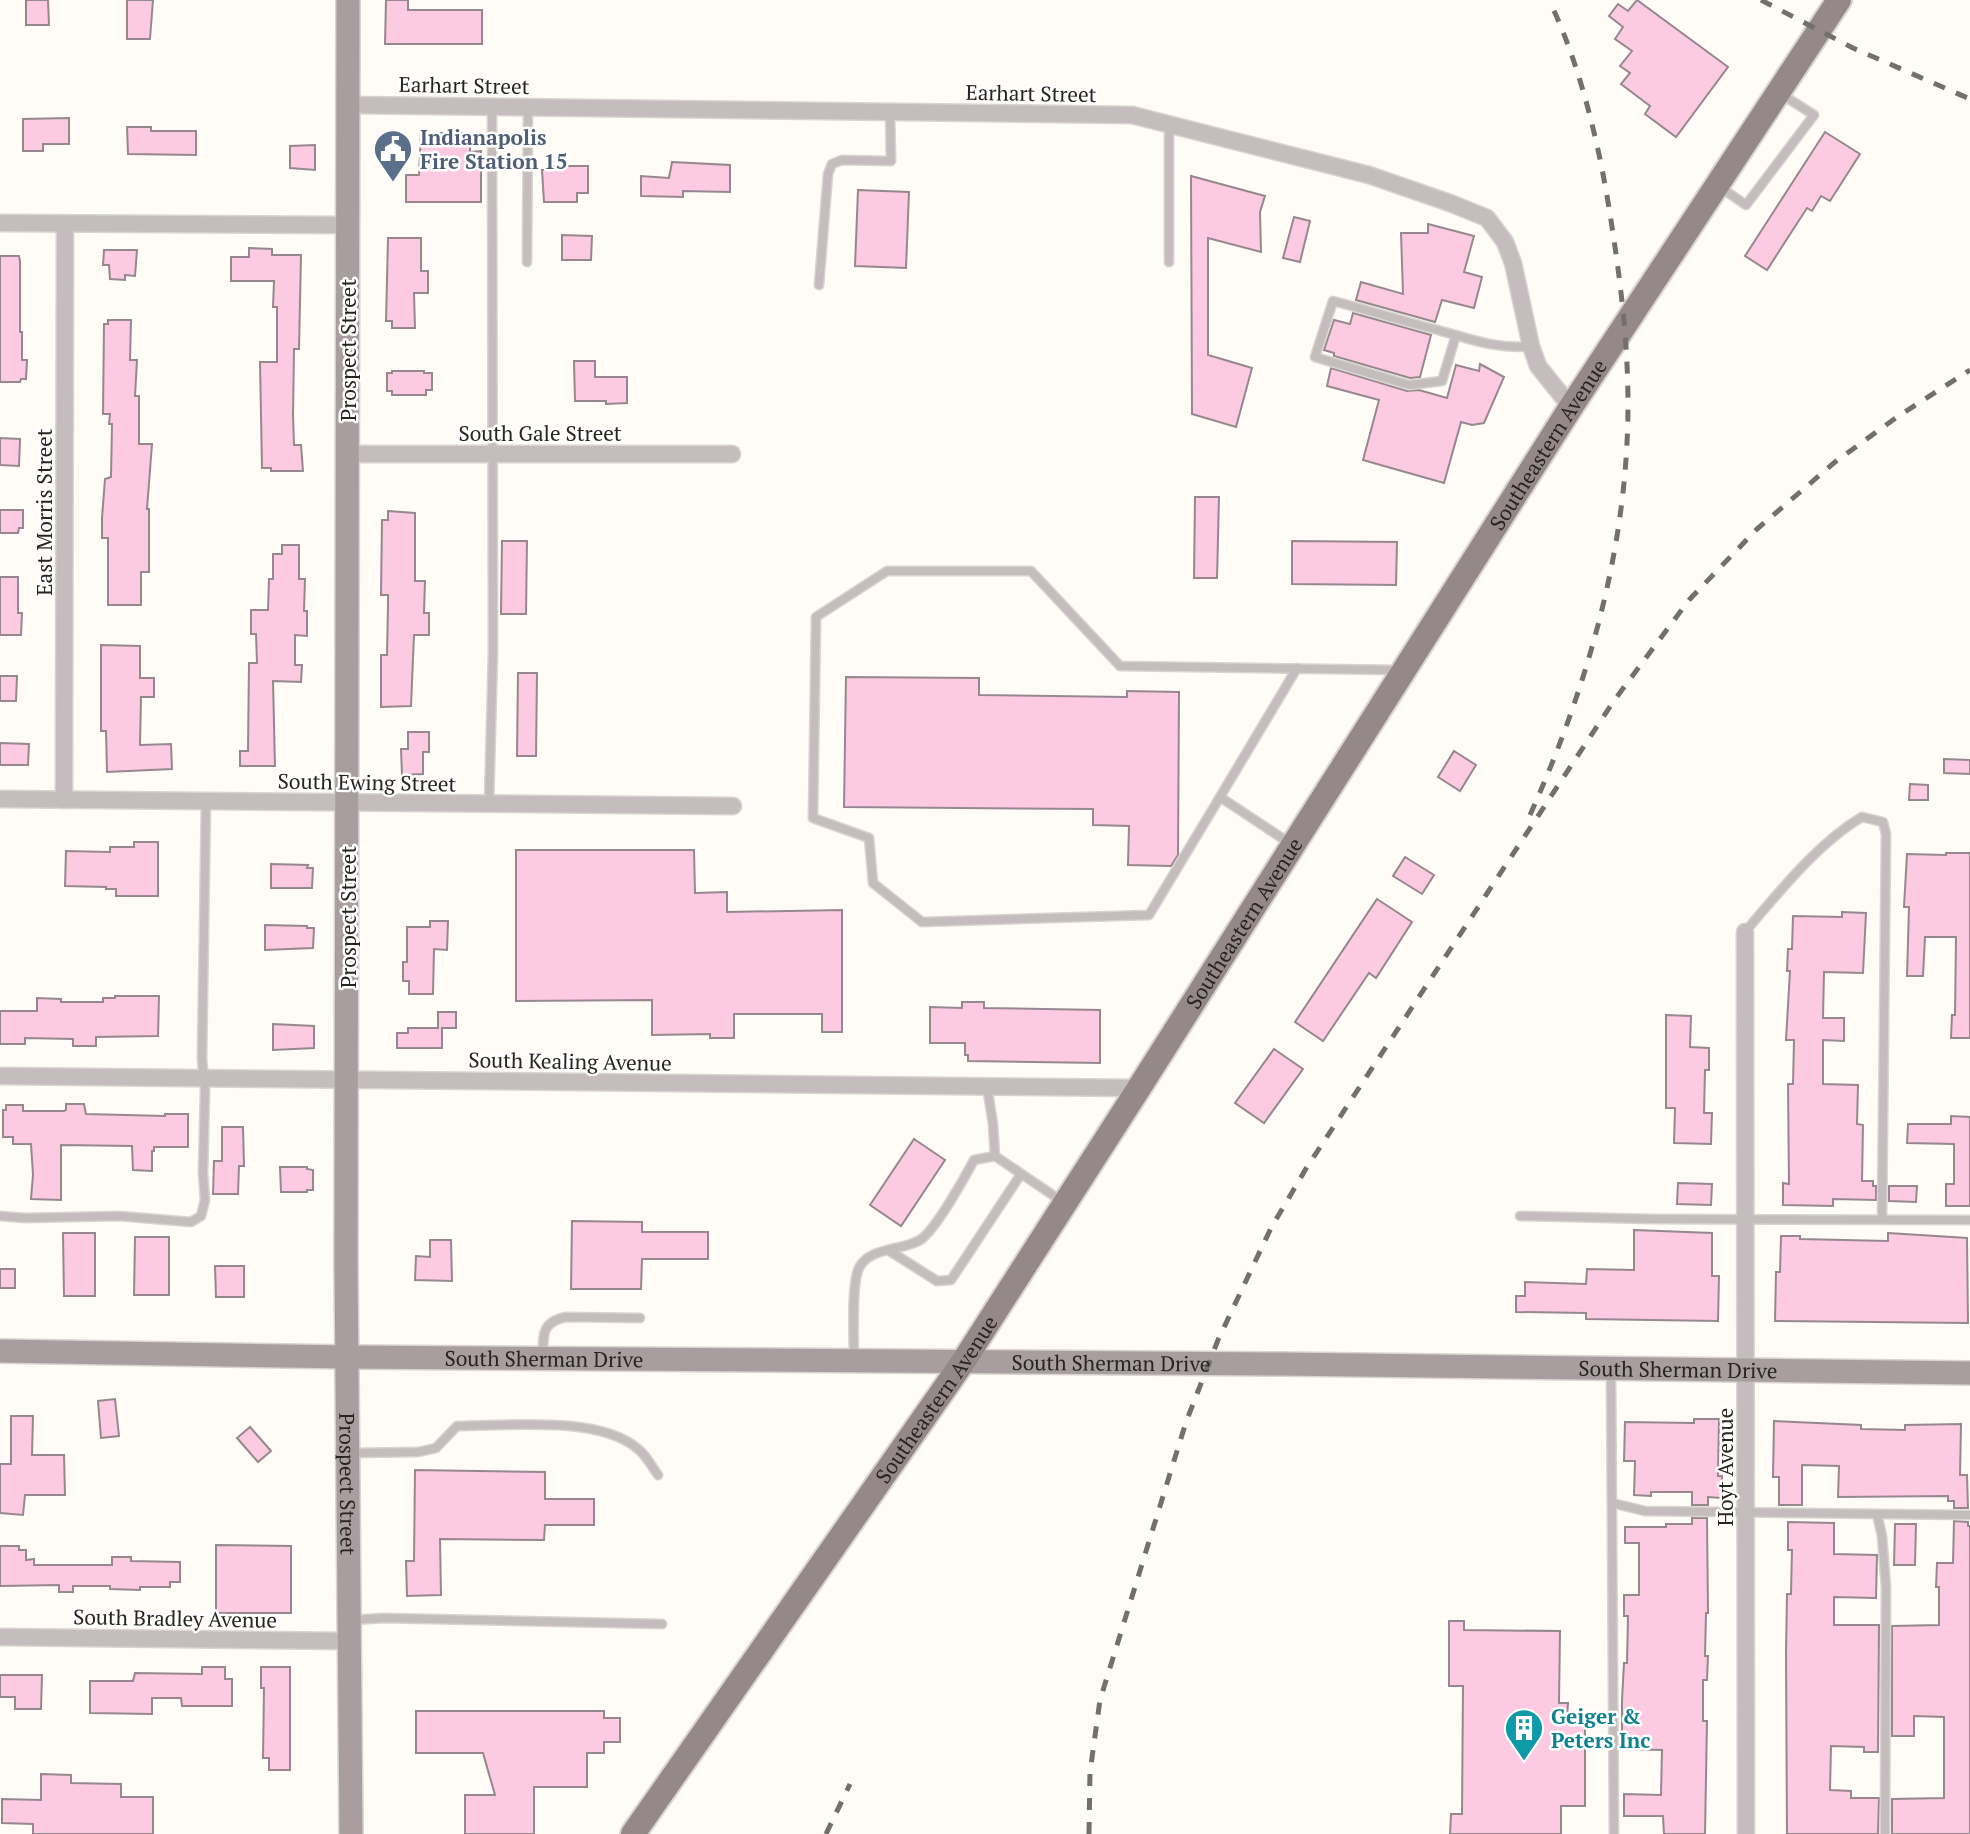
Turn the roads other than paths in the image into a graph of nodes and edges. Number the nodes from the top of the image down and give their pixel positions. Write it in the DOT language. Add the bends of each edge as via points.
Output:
graph roads {
  1 [pos="348,0"];
  2 [pos="1839,0"];
  3 [pos="1779,92"];
  4 [pos="349,105"];
  5 [pos="492,107"];
  6 [pos="528,107"];
  7 [pos="890,112"];
  8 [pos="1169,124"];
  9 [pos="1717,185"];
  10 [pos="0,223"];
  11 [pos="65,224"];
  12 [pos="348,225"];
  13 [pos="527,262"];
  14 [pos="1169,262"];
  15 [pos="819,285"];
  16 [pos="1456,335"];
  17 [pos="1531,346"];
  18 [pos="1571,407"];
  19 [pos="347,454"];
  20 [pos="492,454"];
  21 [pos="732,454"];
  22 [pos="1297,668"];
  23 [pos="1404,670"];
  24 [pos="1220,797"];
  25 [pos="0,799"];
  26 [pos="64,800"];
  27 [pos="206,801"];
  28 [pos="349,803"];
  29 [pos="489,804"];
  30 [pos="733,806"];
  31 [pos="1293,845"];
  32 [pos="1745,932"];
  33 [pos="0,1076"];
  34 [pos="203,1078"];
  35 [pos="348,1079"];
  36 [pos="987,1086"];
  37 [pos="1139,1088"];
  38 [pos="995,1156"];
  39 [pos="1021,1174"];
  40 [pos="1065,1204"];
  41 [pos="0,1216"];
  42 [pos="1520,1216"];
  43 [pos="1745,1219"];
  44 [pos="1882,1219"];
  45 [pos="1970,1220"];
  46 [pos="888,1250"];
  47 [pos="640,1318"];
  48 [pos="0,1352"];
  49 [pos="348,1357"];
  50 [pos="543,1359"];
  51 [pos="854,1362"];
  52 [pos="963,1362"];
  53 [pos="1611,1369"];
  54 [pos="1745,1370"];
  55 [pos="1970,1373"];
  56 [pos="348,1453"];
  57 [pos="658,1475"];
  58 [pos="1612,1503"];
  59 [pos="1746,1512"];
  60 [pos="1877,1514"];
  61 [pos="1970,1515"];
  62 [pos="663,1624"];
  63 [pos="349,1630"];
  64 [pos="0,1637"];
  65 [pos="351,1834"];
  66 [pos="633,1834"];
  67 [pos="1614,1834"];
  68 [pos="1746,1834"];
  69 [pos="1885,1834"];
  1 -- 4 [label="main road, Prospect Street"];
  2 -- 3 [label="main road, Southeastern Avenue"];
  3 -- 9 [label="main road, Southeastern Avenue"];
  3 -- 9 [label="lane" via="1814,115 1746,205"];
  4 -- 5 [label="street, Earhart Street"];
  4 -- 12 [label="main road, Prospect Street"];
  5 -- 6 [label="street, Earhart Street"];
  5 -- 20 [label="lane"];
  6 -- 7 [label="street, Earhart Street"];
  6 -- 13 [label="lane"];
  7 -- 8 [label="street, Earhart Street" via="1132,115"];
  7 -- 15 [label="lane" via="891,161 832,163"];
  8 -- 14 [label="lane"];
  8 -- 17 [label="street, Earhart Street" via="1369,175 1487,219 1505,242 1513,263"];
  9 -- 18 [label="main road, Southeastern Avenue"];
  10 -- 11 [label="street"];
  11 -- 12 [label="street"];
  11 -- 26 [label="street, East Morris Street"];
  12 -- 19 [label="main road, Prospect Street"];
  16 -- 16 [label="lane" via="1333,301 1315,357 1409,385 1427,384 1442,381"];
  16 -- 17 [label="lane" via="1510,349"];
  17 -- 18 [label="street, Earhart Street" via="1538,366"];
  18 -- 23 [label="main road, Southeastern Avenue"];
  19 -- 20 [label="street, South Gale Street"];
  19 -- 28 [label="main road, Prospect Street"];
  20 -- 21 [label="street, South Gale Street"];
  20 -- 29 [label="lane"];
  22 -- 23 [label="lane"];
  22 -- 24 [label="lane"];
  22 -- 24 [label="lane" via="1120,666 1031,571 887,571 816,617 813,818 869,838 873,883 922,922 1149,915"];
  23 -- 31 [label="main road, Southeastern Avenue"];
  24 -- 31 [label="lane"];
  25 -- 26 [label="street, South Ewing Street"];
  26 -- 27 [label="street, South Ewing Street"];
  27 -- 28 [label="street, South Ewing Street"];
  27 -- 34 [label="lane"];
  28 -- 29 [label="street, South Ewing Street"];
  28 -- 35 [label="main road, Prospect Street"];
  29 -- 30 [label="street, South Ewing Street"];
  31 -- 37 [label="main road, Southeastern Avenue"];
  32 -- 43 [label="street, Hoyt Avenue"];
  32 -- 44 [label="lane" via="1841,830 1862,817 1883,822"];
  33 -- 34 [label="street, South Kealing Avenue"];
  34 -- 35 [label="street, South Kealing Avenue"];
  34 -- 41 [label="lane" via="205,1200 201,1216 191,1222 119,1216"];
  35 -- 36 [label="street, South Kealing Avenue"];
  35 -- 49 [label="main road, Prospect Street"];
  36 -- 37 [label="street, South Kealing Avenue"];
  36 -- 38 [label="lane"];
  37 -- 40 [label="main road, Southeastern Avenue"];
  38 -- 39 [label="lane"];
  38 -- 46 [label="lane" via="974,1160 923,1238"];
  39 -- 40 [label="lane"];
  39 -- 46 [label="lane" via="951,1280 937,1281"];
  40 -- 52 [label="main road, Southeastern Avenue"];
  42 -- 43 [label="lane"];
  43 -- 44 [label="lane"];
  43 -- 54 [label="street, Hoyt Avenue"];
  44 -- 45 [label="lane"];
  46 -- 51 [label="lane" via="859,1267"];
  47 -- 50 [label="lane" via="555,1319 543,1336"];
  48 -- 49 [label="main road, South Sherman Drive"];
  49 -- 50 [label="main road, South Sherman Drive"];
  49 -- 56 [label="main road, Prospect Street"];
  50 -- 51 [label="main road, South Sherman Drive"];
  51 -- 52 [label="main road, South Sherman Drive"];
  52 -- 53 [label="main road, South Sherman Drive"];
  52 -- 66 [label="main road, Southeastern Avenue"];
  53 -- 54 [label="main road, South Sherman Drive"];
  53 -- 58 [label="lane"];
  54 -- 55 [label="main road, South Sherman Drive"];
  54 -- 59 [label="street, Hoyt Avenue"];
  56 -- 57 [label="lane" via="436,1448 457,1426 570,1425 610,1433 638,1449"];
  56 -- 63 [label="main road, Prospect Street"];
  58 -- 59 [label="lane" via="1645,1511"];
  58 -- 67 [label="lane"];
  59 -- 60 [label="lane"];
  59 -- 68 [label="street, Hoyt Avenue"];
  60 -- 61 [label="lane"];
  60 -- 69 [label="lane" via="1886,1587"];
  62 -- 63 [label="lane" via="384,1618"];
  63 -- 64 [label="street, South Bradley Avenue"];
  63 -- 65 [label="main road, Prospect Street"];
}
